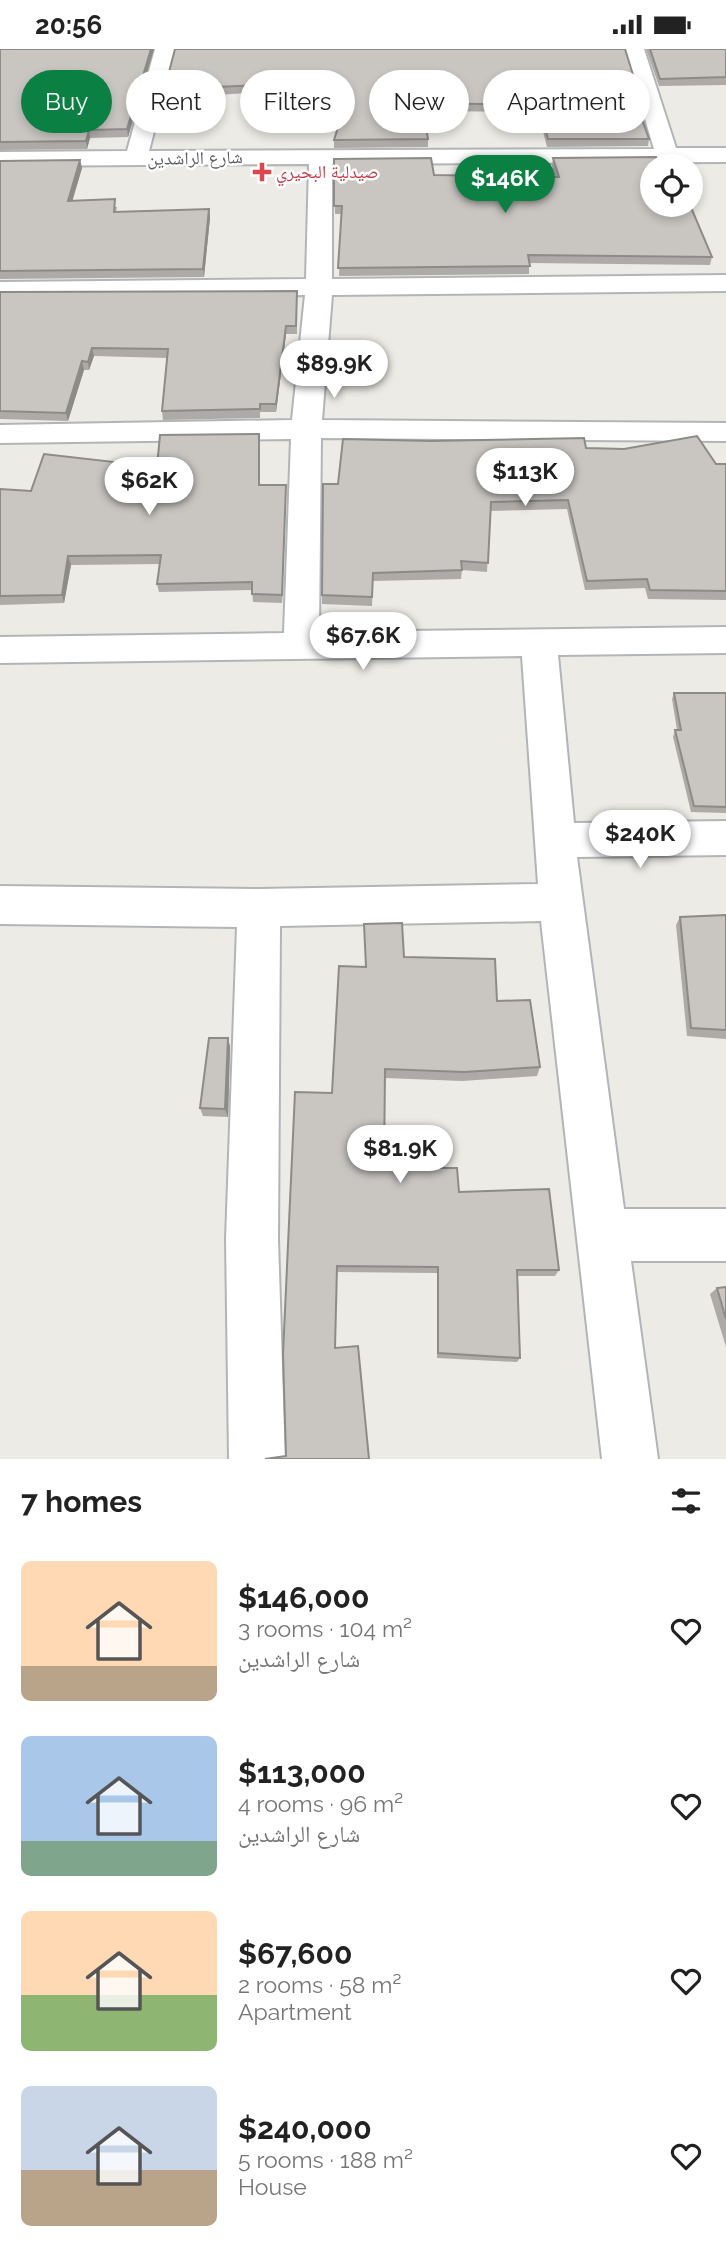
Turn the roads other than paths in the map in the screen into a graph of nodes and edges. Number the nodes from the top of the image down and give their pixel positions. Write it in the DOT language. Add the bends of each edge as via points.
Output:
graph roads {
  1 [pos="165,49"];
  2 [pos="634,49"];
  3 [pos="667,154"];
  4 [pos="321,155"];
  5 [pos="640,155"];
  6 [pos="703,155"];
  7 [pos="726,155"];
  8 [pos="0,159"];
  9 [pos="136,159"];
  10 [pos="726,282"];
  11 [pos="318,288"];
  12 [pos="0,290"];
  13 [pos="306,429"];
  14 [pos="726,432"];
  15 [pos="0,434"];
  16 [pos="726,640"];
  17 [pos="539,641"];
  18 [pos="301,645"];
  19 [pos="0,650"];
  20 [pos="726,838"];
  21 [pos="554,840"];
  22 [pos="560,902"];
  23 [pos="0,905"];
  24 [pos="259,908"];
  25 [pos="601,1235"];
  26 [pos="726,1235"];
  27 [pos="257,1459"];
  28 [pos="630,1459"];
  1 -- 9 [label="street"];
  2 -- 3 [label="street"];
  4 -- 5 [label="street, شارع الراشدين"];
  4 -- 9 [label="street, شارع الراشدين"];
  4 -- 11 [label="street"];
  6 -- 7 [label="street, شارع الراشدين"];
  8 -- 9 [label="street, شارع الراشدين"];
  10 -- 11 [label="street"];
  11 -- 12 [label="street"];
  11 -- 13 [label="street"];
  13 -- 14 [label="street"];
  13 -- 15 [label="street"];
  13 -- 18 [label="street"];
  16 -- 17 [label="street"];
  17 -- 18 [label="street"];
  17 -- 21 [label="street"];
  18 -- 19 [label="street"];
  20 -- 21 [label="street"];
  21 -- 22 [label="street"];
  22 -- 24 [label="street"];
  22 -- 25 [label="street"];
  23 -- 24 [label="street"];
  24 -- 27 [label="street" via="252,1239"];
  25 -- 26 [label="street"];
  25 -- 28 [label="street"];
}
